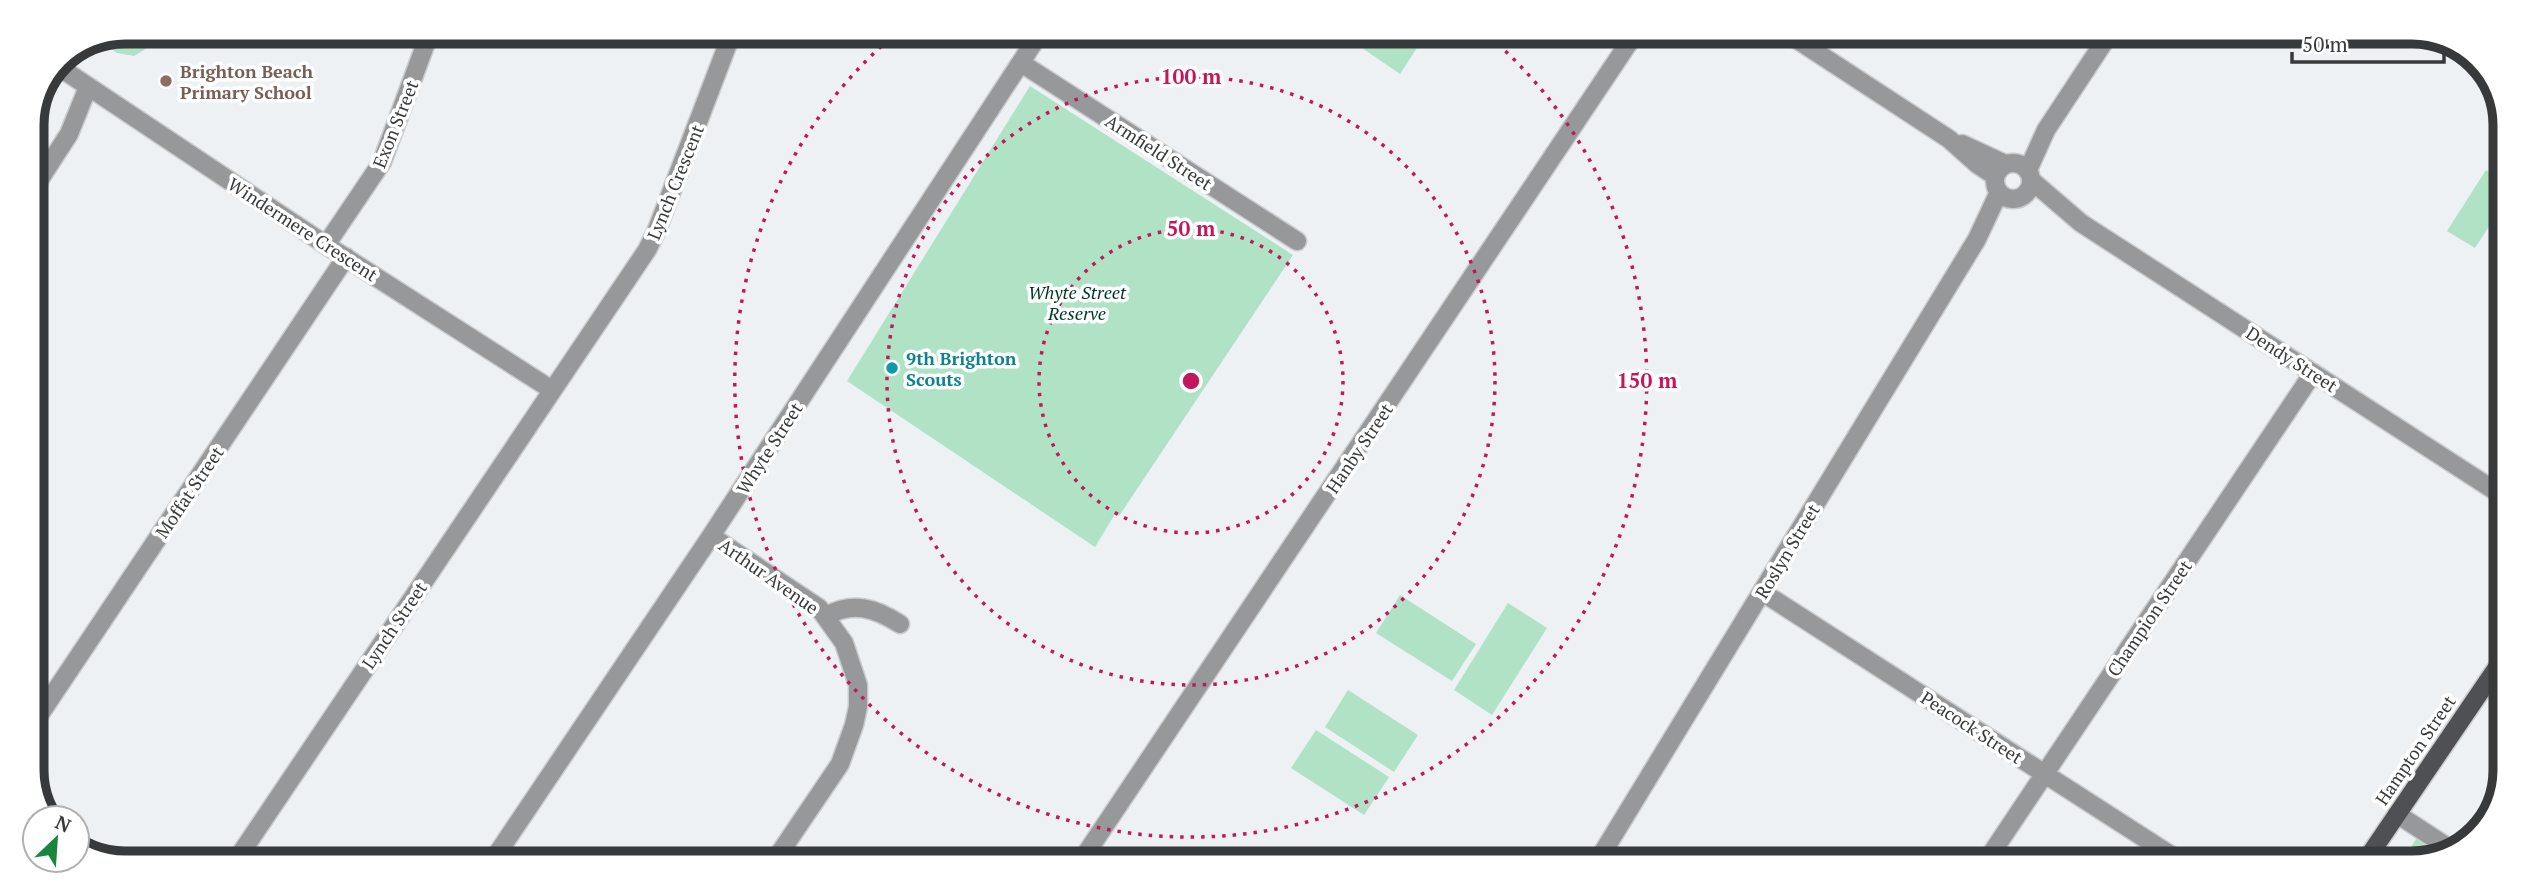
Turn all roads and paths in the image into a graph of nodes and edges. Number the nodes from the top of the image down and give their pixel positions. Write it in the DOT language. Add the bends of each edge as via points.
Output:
graph roads {
  1 [pos="426,44"];
  2 [pos="728,44"];
  3 [pos="1033,44"];
  4 [pos="1628,44"];
  5 [pos="1804,44"];
  6 [pos="2103,44"];
  7 [pos="1021,64"];
  8 [pos="64,71"];
  9 [pos="88,87"];
  10 [pos="44,173"];
  11 [pos="2014,180"];
  12 [pos="1297,241"];
  13 [pos="326,245"];
  14 [pos="346,257"];
  15 [pos="2313,373"];
  16 [pos="552,390"];
  17 [pos="2493,490"];
  18 [pos="712,537"];
  19 [pos="1762,592"];
  20 [pos="826,616"];
  21 [pos="900,624"];
  22 [pos="2493,673"];
  23 [pos="44,708"];
  24 [pos="2044,774"];
  25 [pos="2397,814"];
  26 [pos="2443,844"];
  27 [pos="242,851"];
  28 [pos="499,851"];
  29 [pos="781,851"];
  30 [pos="1088,851"];
  31 [pos="1604,851"];
  32 [pos="1993,851"];
  33 [pos="2164,851"];
  34 [pos="2372,851"];
  1 -- 13 [label="street, Exon Street" via="382,162"];
  2 -- 16 [label="street, Lynch Crescent" via="652,241"];
  3 -- 7 [label="street, Whyte Street"];
  4 -- 30 [label="street, Hanby Street"];
  5 -- 11 [label="street, Dendy Street"];
  6 -- 11 [label="street, Roslyn Street"];
  7 -- 12 [label="street, Armfield Street"];
  7 -- 18 [label="street, Whyte Street"];
  8 -- 9 [label="street, Windermere Crescent"];
  9 -- 10 [label="street" via="69,134"];
  9 -- 13 [label="street, Windermere Crescent"];
  11 -- 15 [label="street, Dendy Street"];
  11 -- 19 [label="street, Roslyn Street"];
  13 -- 14 [label="street, Windermere Crescent"];
  14 -- 16 [label="street, Windermere Crescent"];
  14 -- 23 [label="street, Moffat Street"];
  15 -- 17 [label="street, Dendy Street"];
  15 -- 24 [label="street, Champion Street"];
  16 -- 27 [label="street, Lynch Street"];
  18 -- 20 [label="street, Arthur Avenue"];
  18 -- 28 [label="street, Whyte Street"];
  19 -- 24 [label="street, Peacock Street"];
  19 -- 31 [label="street, Roslyn Street"];
  20 -- 21 [label="street, Arthur Avenue" via="836,610 867,607"];
  20 -- 29 [label="street, Arthur Avenue" via="844,643 856,675 858,707 840,764"];
  22 -- 25 [label="main road, Hampton Street"];
  24 -- 32 [label="street, Champion Street"];
  24 -- 33 [label="street, Peacock Street"];
  25 -- 26 [label="street"];
  25 -- 34 [label="main road, Hampton Street"];
}
